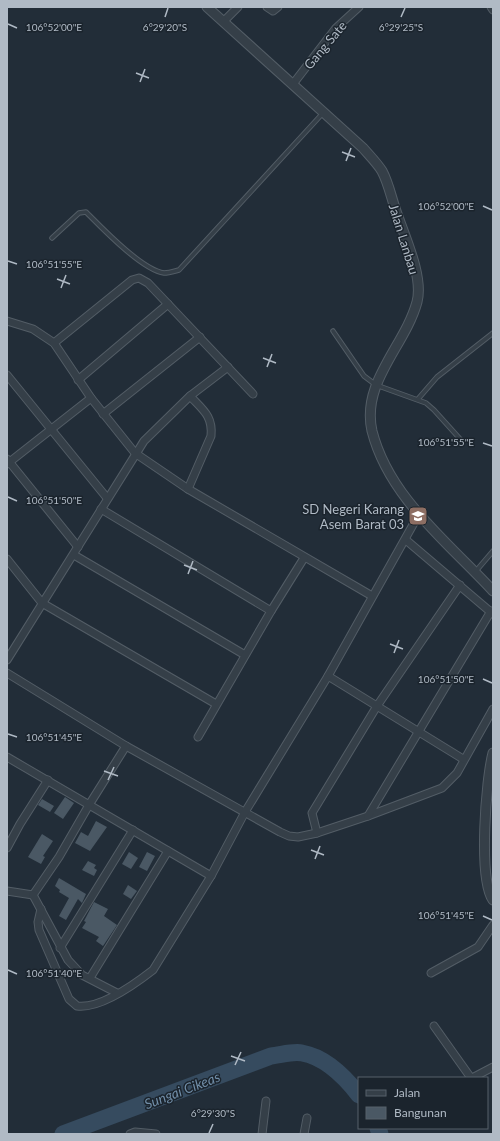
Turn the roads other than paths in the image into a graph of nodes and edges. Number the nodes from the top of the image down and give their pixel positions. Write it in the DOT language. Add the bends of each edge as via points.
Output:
graph roads {
  1 [pos="207,7"];
  2 [pos="238,7"];
  3 [pos="267,7"];
  4 [pos="278,7"];
  5 [pos="359,7"];
  6 [pos="491,7"];
  7 [pos="493,10"];
  8 [pos="224,22"];
  9 [pos="293,84"];
  10 [pos="325,112"];
  11 [pos="52,238"];
  12 [pos="168,304"];
  13 [pos="7,321"];
  14 [pos="333,331"];
  15 [pos="493,333"];
  16 [pos="200,337"];
  17 [pos="54,343"];
  18 [pos="228,367"];
  19 [pos="7,375"];
  20 [pos="78,380"];
  21 [pos="376,385"];
  22 [pos="254,394"];
  23 [pos="190,396"];
  24 [pos="91,398"];
  25 [pos="418,399"];
  26 [pos="103,414"];
  27 [pos="51,430"];
  28 [pos="461,440"];
  29 [pos="136,453"];
  30 [pos="8,462"];
  31 [pos="188,489"];
  32 [pos="107,498"];
  33 [pos="101,509"];
  34 [pos="419,514"];
  35 [pos="406,540"];
  36 [pos="78,547"];
  37 [pos="493,552"];
  38 [pos="74,555"];
  39 [pos="304,558"];
  40 [pos="7,559"];
  41 [pos="475,572"];
  42 [pos="460,586"];
  43 [pos="493,591"];
  44 [pos="372,596"];
  45 [pos="42,603"];
  46 [pos="271,611"];
  47 [pos="492,613"];
  48 [pos="245,655"];
  49 [pos="7,660"];
  50 [pos="7,673"];
  51 [pos="328,676"];
  52 [pos="216,704"];
  53 [pos="377,706"];
  54 [pos="493,709"];
  55 [pos="418,731"];
  56 [pos="198,737"];
  57 [pos="126,746"];
  58 [pos="493,753"];
  59 [pos="463,759"];
  60 [pos="8,760"];
  61 [pos="491,771"];
  62 [pos="48,780"];
  63 [pos="89,806"];
  64 [pos="245,812"];
  65 [pos="368,816"];
  66 [pos="133,830"];
  67 [pos="317,833"];
  68 [pos="7,848"];
  69 [pos="168,851"];
  70 [pos="211,876"];
  71 [pos="7,892"];
  72 [pos="33,895"];
  73 [pos="493,900"];
  74 [pos="41,908"];
  75 [pos="493,925"];
  76 [pos="60,948"];
  77 [pos="431,973"];
  78 [pos="90,978"];
  79 [pos="117,993"];
  80 [pos="434,1026"];
  81 [pos="493,1066"];
  82 [pos="471,1077"];
  83 [pos="474,1077"];
  84 [pos="266,1101"];
  85 [pos="307,1118"];
  86 [pos="130,1134"];
  87 [pos="156,1134"];
  88 [pos="262,1134"];
  89 [pos="304,1134"];
  1 -- 8 [label="street, Jalan Lanbau"];
  2 -- 8 [label="street"];
  3 -- 4 [label="street" via="273,11"];
  5 -- 9 [label="street, Gang Sate" via="336,28"];
  6 -- 7 [label="street"];
  8 -- 9 [label="street, Jalan Lanbau"];
  9 -- 10 [label="street, Jalan Lanbau"];
  10 -- 11 [label="lane" via="180,270 165,273 151,267 125,250 86,212 79,213"];
  10 -- 21 [label="street, Jalan Lanbau" via="363,148 382,171 416,271 417,300"];
  12 -- 16 [label="street"];
  12 -- 17 [label="street" via="148,283 136,278"];
  12 -- 20 [label="street"];
  13 -- 17 [label="street" via="33,329"];
  14 -- 21 [label="lane" via="364,376"];
  15 -- 25 [label="lane" via="437,377"];
  16 -- 18 [label="street"];
  16 -- 26 [label="street"];
  17 -- 20 [label="street"];
  18 -- 22 [label="street"];
  18 -- 23 [label="street"];
  19 -- 27 [label="street"];
  20 -- 24 [label="street"];
  21 -- 25 [label="lane"];
  21 -- 34 [label="street, Jalan Lanbau" via="371,409 372,431 385,466 396,485"];
  23 -- 29 [label="street" via="156,428"];
  23 -- 31 [label="street" via="206,413 212,428"];
  24 -- 26 [label="street"];
  24 -- 27 [label="street"];
  25 -- 28 [label="lane" via="434,410"];
  26 -- 29 [label="street"];
  27 -- 30 [label="street"];
  27 -- 32 [label="street"];
  29 -- 31 [label="street"];
  29 -- 32 [label="street"];
  30 -- 36 [label="street"];
  31 -- 39 [label="street"];
  32 -- 33 [label="street"];
  33 -- 36 [label="street"];
  33 -- 46 [label="street"];
  34 -- 35 [label="street"];
  34 -- 41 [label="street, Jalan Lanbau"];
  35 -- 42 [label="street"];
  35 -- 44 [label="street"];
  36 -- 38 [label="street"];
  37 -- 41 [label="lane"];
  38 -- 45 [label="street"];
  38 -- 48 [label="street"];
  39 -- 44 [label="street"];
  39 -- 46 [label="street"];
  40 -- 45 [label="street"];
  41 -- 43 [label="street, Jalan Lanbau"];
  42 -- 47 [label="street"];
  42 -- 53 [label="street"];
  44 -- 51 [label="street"];
  45 -- 49 [label="street"];
  45 -- 52 [label="street"];
  46 -- 48 [label="street"];
  47 -- 55 [label="street"];
  48 -- 52 [label="street"];
  50 -- 57 [label="street"];
  51 -- 53 [label="street"];
  51 -- 64 [label="street"];
  52 -- 56 [label="street"];
  53 -- 55 [label="street"];
  53 -- 67 [label="street" via="312,813"];
  54 -- 59 [label="street"];
  55 -- 59 [label="street"];
  55 -- 65 [label="street"];
  57 -- 63 [label="street"];
  57 -- 64 [label="street"];
  58 -- 61 [label="street"];
  59 -- 65 [label="street" via="456,773 442,788"];
  60 -- 62 [label="street"];
  61 -- 73 [label="street" via="484,869 488,891"];
  62 -- 63 [label="street"];
  62 -- 68 [label="street"];
  63 -- 66 [label="street"];
  63 -- 72 [label="street"];
  64 -- 67 [label="street" via="289,836"];
  64 -- 70 [label="street"];
  65 -- 67 [label="street"];
  66 -- 69 [label="street"];
  66 -- 76 [label="street"];
  69 -- 70 [label="street"];
  69 -- 78 [label="street"];
  70 -- 79 [label="street" via="153,970"];
  71 -- 72 [label="street"];
  72 -- 74 [label="street"];
  74 -- 76 [label="street"];
  74 -- 79 [label="street" via="39,930 72,1003 77,1006 93,1006"];
  75 -- 77 [label="street" via="478,947"];
  76 -- 78 [label="street" via="75,968"];
  78 -- 79 [label="street"];
  80 -- 82 [label="street"];
  81 -- 83 [label="street"];
  84 -- 88 [label="street"];
  85 -- 89 [label="street"];
  86 -- 87 [label="street"];
}
